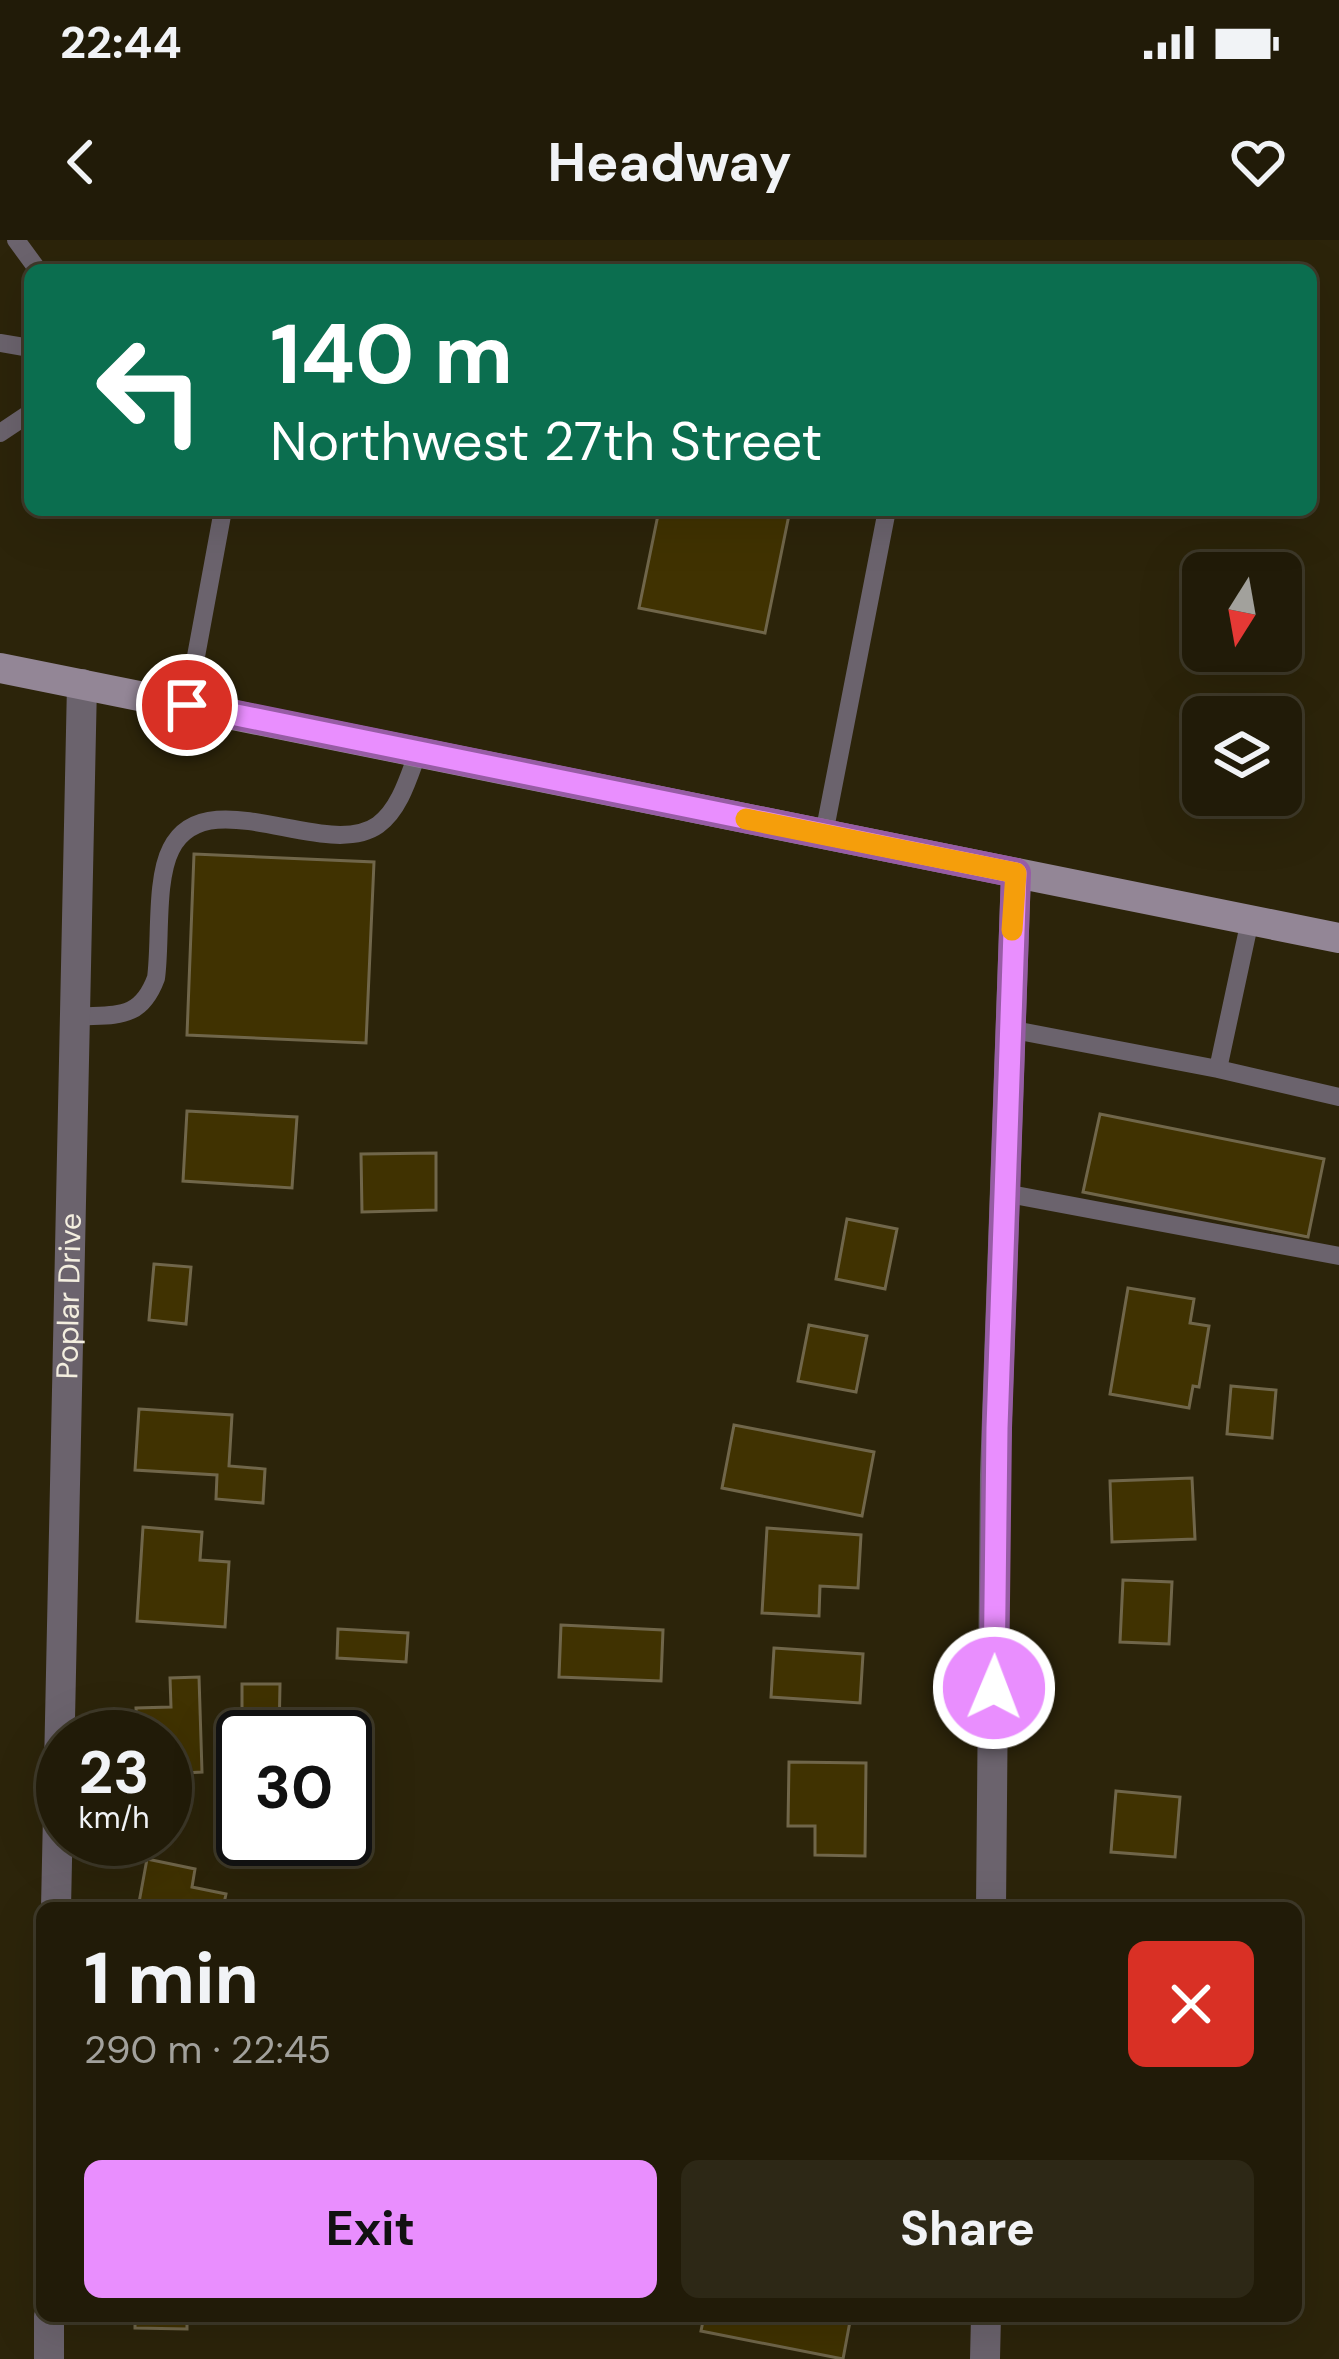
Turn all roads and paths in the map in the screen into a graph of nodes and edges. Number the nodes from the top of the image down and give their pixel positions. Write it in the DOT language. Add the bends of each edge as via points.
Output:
graph roads {
  1 [pos="222,516"];
  2 [pos="885,516"];
  3 [pos="0,668"];
  4 [pos="82,684"];
  5 [pos="187,705"];
  6 [pos="418,752"];
  7 [pos="824,834"];
  8 [pos="1016,873"];
  9 [pos="1250,920"];
  10 [pos="1339,938"];
  11 [pos="75,1017"];
  12 [pos="1010,1029"];
  13 [pos="1218,1069"];
  14 [pos="1339,1097"];
  15 [pos="1004,1192"];
  16 [pos="1339,1256"];
  17 [pos="56,1902"];
  18 [pos="992,1902"];
  19 [pos="50,2322"];
  20 [pos="986,2322"];
  21 [pos="49,2359"];
  22 [pos="985,2359"];
  1 -- 5 [label="lane"];
  2 -- 7 [label="lane"];
  3 -- 4 [label="main road"];
  4 -- 5 [label="main road"];
  4 -- 11 [label="street, Poplar Drive"];
  5 -- 6 [label="main road"];
  6 -- 7 [label="main road"];
  6 -- 11 [label="lane" via="392,810 370,829 219,818 184,830 169,851 151,992 125,1014"];
  7 -- 8 [label="main road"];
  8 -- 9 [label="main road"];
  8 -- 12 [label="street"];
  9 -- 10 [label="main road"];
  9 -- 13 [label="lane"];
  11 -- 17 [label="street, Poplar Drive"];
  12 -- 13 [label="lane"];
  12 -- 15 [label="street"];
  13 -- 14 [label="lane"];
  15 -- 16 [label="lane"];
  15 -- 18 [label="street"];
  19 -- 21 [label="street"];
  20 -- 22 [label="street"];
}
